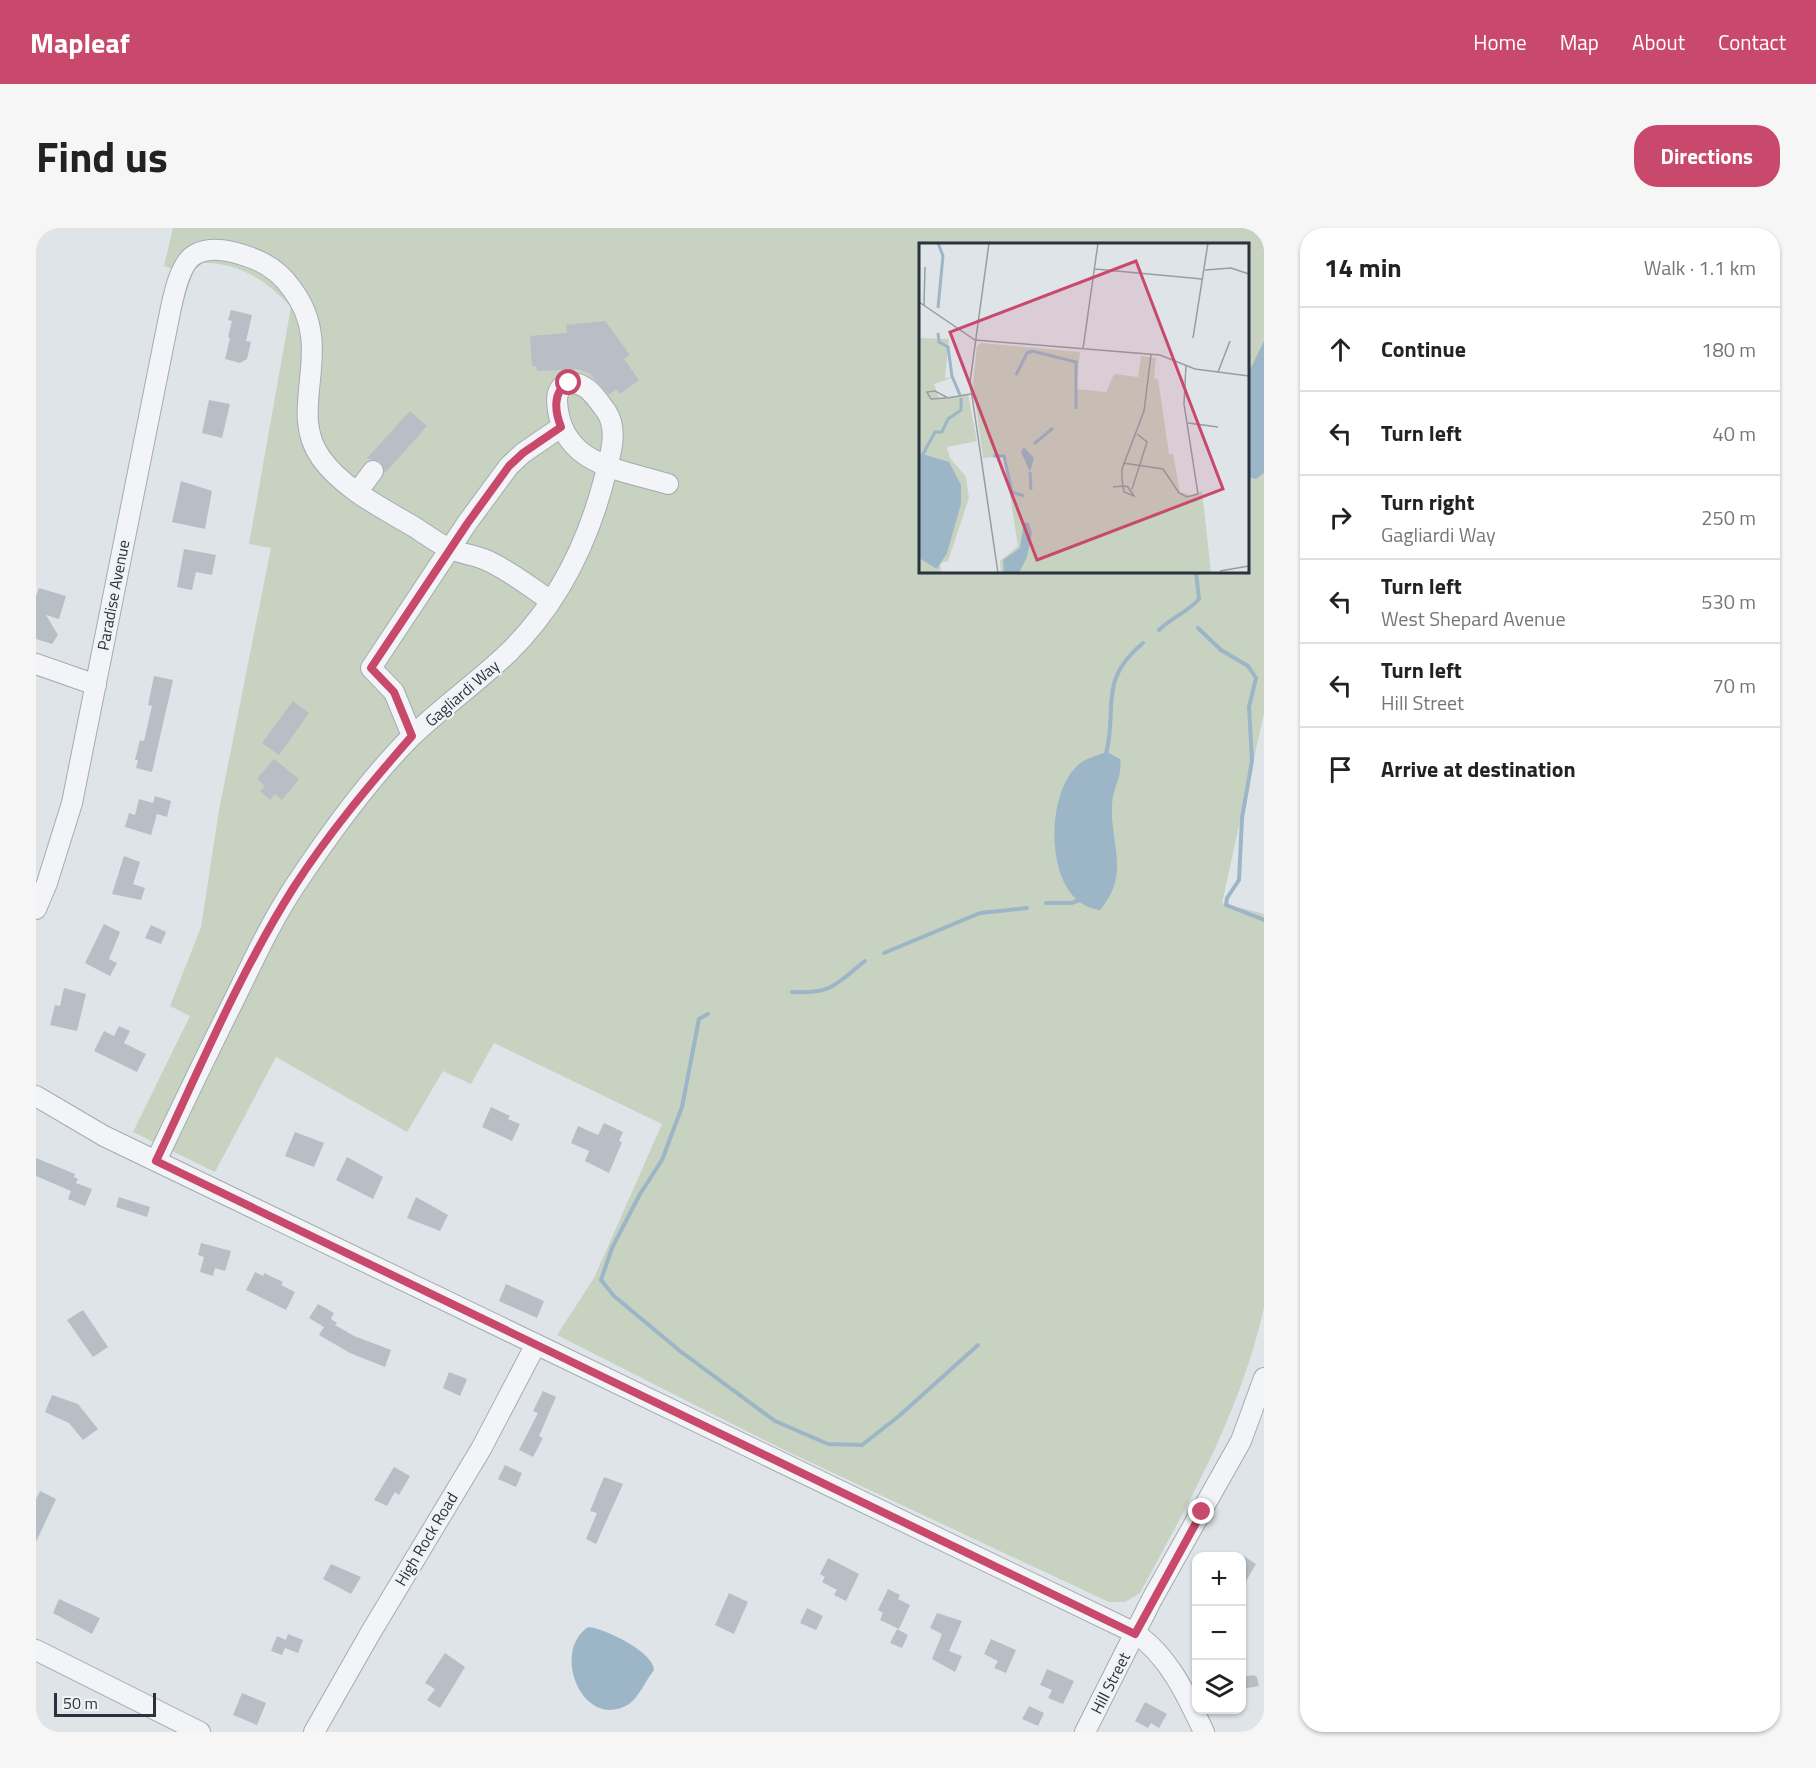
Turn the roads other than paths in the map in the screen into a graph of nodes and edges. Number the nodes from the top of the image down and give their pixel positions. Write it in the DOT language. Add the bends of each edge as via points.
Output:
graph roads {
  1 [pos="561,427"];
  2 [pos="608,465"];
  3 [pos="373,471"];
  4 [pos="668,484"];
  5 [pos="358,491"];
  6 [pos="450,549"];
  7 [pos="552,601"];
  8 [pos="36,664"];
  9 [pos="96,686"];
  10 [pos="412,736"];
  11 [pos="36,909"];
  12 [pos="36,1096"];
  13 [pos="156,1161"];
  14 [pos="536,1344"];
  15 [pos="1264,1378"];
  16 [pos="1135,1634"];
  17 [pos="36,1650"];
  18 [pos="200,1732"];
  19 [pos="314,1732"];
  20 [pos="1085,1732"];
  21 [pos="1204,1732"];
  1 -- 2 [label="street" via="588,459"];
  1 -- 2 [label="street, Gagliardi Way" via="559,390 569,383 591,391 612,422"];
  1 -- 6 [label="street" via="516,459"];
  2 -- 4 [label="street"];
  2 -- 7 [label="street, Gagliardi Way" via="585,541"];
  3 -- 5 [label="street"];
  5 -- 6 [label="street"];
  5 -- 9 [label="street, Paradise Avenue" via="320,457 310,436 307,413 314,357 312,326 301,301 285,279 263,262 216,249 194,255 185,262 179,278 165,337"];
  6 -- 7 [label="street" via="486,560"];
  6 -- 10 [label="street" via="371,668 394,692"];
  7 -- 10 [label="street, Gagliardi Way" via="510,651"];
  8 -- 9 [label="street"];
  9 -- 11 [label="street, Paradise Avenue" via="72,803"];
  10 -- 13 [label="street, Gagliardi Way" via="337,827 294,887"];
  12 -- 13 [label="street"];
  13 -- 14 [label="street"];
  14 -- 16 [label="street"];
  14 -- 19 [label="street, High Rock Road" via="481,1449"];
  15 -- 16 [label="street, Hill Street" via="1241,1441"];
  16 -- 20 [label="street, Hill Street"];
  16 -- 21 [label="street" via="1153,1648 1178,1680"];
  17 -- 18 [label="street"];
}
